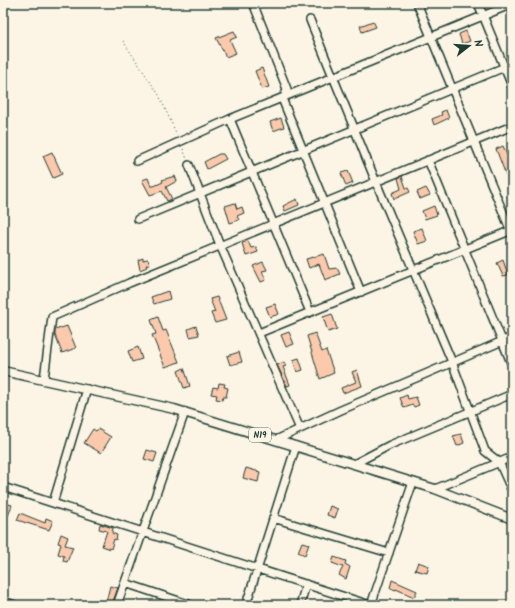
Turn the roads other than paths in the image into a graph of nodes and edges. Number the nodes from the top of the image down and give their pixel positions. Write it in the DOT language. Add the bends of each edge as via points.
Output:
graph roads {
  1 [pos="253,3"];
  2 [pos="417,3"];
  3 [pos="478,3"];
  4 [pos="512,4"];
  5 [pos="483,16"];
  6 [pos="310,20"];
  7 [pos="430,37"];
  8 [pos="512,64"];
  9 [pos="504,68"];
  10 [pos="333,76"];
  11 [pos="512,86"];
  12 [pos="452,89"];
  13 [pos="284,97"];
  14 [pos="230,120"];
  15 [pos="512,126"];
  16 [pos="354,129"];
  17 [pos="474,141"];
  18 [pos="303,150"];
  19 [pos="428,160"];
  20 [pos="137,161"];
  21 [pos="189,165"];
  22 [pos="251,172"];
  23 [pos="376,182"];
  24 [pos="200,193"];
  25 [pos="324,203"];
  26 [pos="138,218"];
  27 [pos="273,224"];
  28 [pos="512,232"];
  29 [pos="220,245"];
  30 [pos="465,250"];
  31 [pos="413,270"];
  32 [pos="360,292"];
  33 [pos="310,312"];
  34 [pos="259,333"];
  35 [pos="512,337"];
  36 [pos="502,341"];
  37 [pos="452,362"];
  38 [pos="512,365"];
  39 [pos="3,371"];
  40 [pos="44,379"];
  41 [pos="87,389"];
  42 [pos="512,394"];
  43 [pos="184,412"];
  44 [pos="471,412"];
  45 [pos="300,429"];
  46 [pos="276,440"];
  47 [pos="296,446"];
  48 [pos="512,457"];
  49 [pos="499,462"];
  50 [pos="354,464"];
  51 [pos="413,482"];
  52 [pos="3,487"];
  53 [pos="435,488"];
  54 [pos="512,491"];
  55 [pos="52,503"];
  56 [pos="273,518"];
  57 [pos="512,519"];
  58 [pos="143,532"];
  59 [pos="389,553"];
  60 [pos="257,569"];
  61 [pos="125,583"];
  62 [pos="306,584"];
  63 [pos="3,601"];
  64 [pos="15,605"];
  65 [pos="117,605"];
  66 [pos="191,605"];
  67 [pos="246,605"];
  68 [pos="300,605"];
  69 [pos="370,605"];
  1 -- 13 [label="street" via="287,89"];
  2 -- 7 [label="street"];
  3 -- 5 [label="street"];
  4 -- 5 [label="street"];
  5 -- 7 [label="street"];
  5 -- 9 [label="street"];
  6 -- 10 [label="street"];
  7 -- 10 [label="street"];
  7 -- 12 [label="street"];
  8 -- 9 [label="street"];
  9 -- 11 [label="street"];
  9 -- 12 [label="street"];
  10 -- 13 [label="street"];
  10 -- 16 [label="street"];
  12 -- 16 [label="street"];
  12 -- 17 [label="street"];
  13 -- 14 [label="street"];
  13 -- 18 [label="street" via="283,101"];
  14 -- 20 [label="street"];
  14 -- 22 [label="street"];
  15 -- 17 [label="street"];
  16 -- 18 [label="street"];
  16 -- 23 [label="street"];
  17 -- 19 [label="street"];
  17 -- 28 [label="street"];
  18 -- 22 [label="street"];
  18 -- 25 [label="street"];
  19 -- 23 [label="street"];
  19 -- 30 [label="street"];
  21 -- 24 [label="street"];
  22 -- 24 [label="street"];
  22 -- 27 [label="street"];
  23 -- 25 [label="street"];
  23 -- 31 [label="street"];
  24 -- 26 [label="street"];
  24 -- 29 [label="street"];
  25 -- 27 [label="street"];
  25 -- 32 [label="street"];
  27 -- 29 [label="street"];
  27 -- 33 [label="street"];
  28 -- 30 [label="street"];
  29 -- 34 [label="street"];
  29 -- 40 [label="street" via="52,317"];
  30 -- 31 [label="street"];
  30 -- 36 [label="street"];
  31 -- 32 [label="street"];
  31 -- 37 [label="street"];
  32 -- 33 [label="street"];
  33 -- 34 [label="street"];
  34 -- 45 [label="street"];
  35 -- 36 [label="street"];
  36 -- 37 [label="street"];
  36 -- 38 [label="street"];
  37 -- 44 [label="street"];
  37 -- 45 [label="street"];
  39 -- 40 [label="main road, N19"];
  40 -- 41 [label="main road, N19"];
  41 -- 43 [label="main road, N19"];
  41 -- 55 [label="street"];
  42 -- 44 [label="street"];
  43 -- 46 [label="main road, N19"];
  43 -- 58 [label="street"];
  44 -- 49 [label="street" via="485,452"];
  44 -- 50 [label="street" via="390,445"];
  45 -- 46 [label="street"];
  46 -- 47 [label="main road, N19"];
  47 -- 50 [label="main road, N19"];
  47 -- 56 [label="street"];
  48 -- 49 [label="street"];
  49 -- 53 [label="street"];
  49 -- 54 [label="street"];
  50 -- 51 [label="main road, N19"];
  51 -- 53 [label="main road, N19"];
  51 -- 59 [label="street"];
  52 -- 55 [label="street"];
  53 -- 57 [label="main road, N19"];
  55 -- 58 [label="street"];
  56 -- 59 [label="street"];
  56 -- 60 [label="street"];
  58 -- 60 [label="street"];
  58 -- 61 [label="street"];
  59 -- 69 [label="street"];
  60 -- 62 [label="street"];
  60 -- 67 [label="street"];
  61 -- 65 [label="street"];
  61 -- 66 [label="street"];
  62 -- 68 [label="street"];
  62 -- 69 [label="street"];
  63 -- 64 [label="street"];
}
